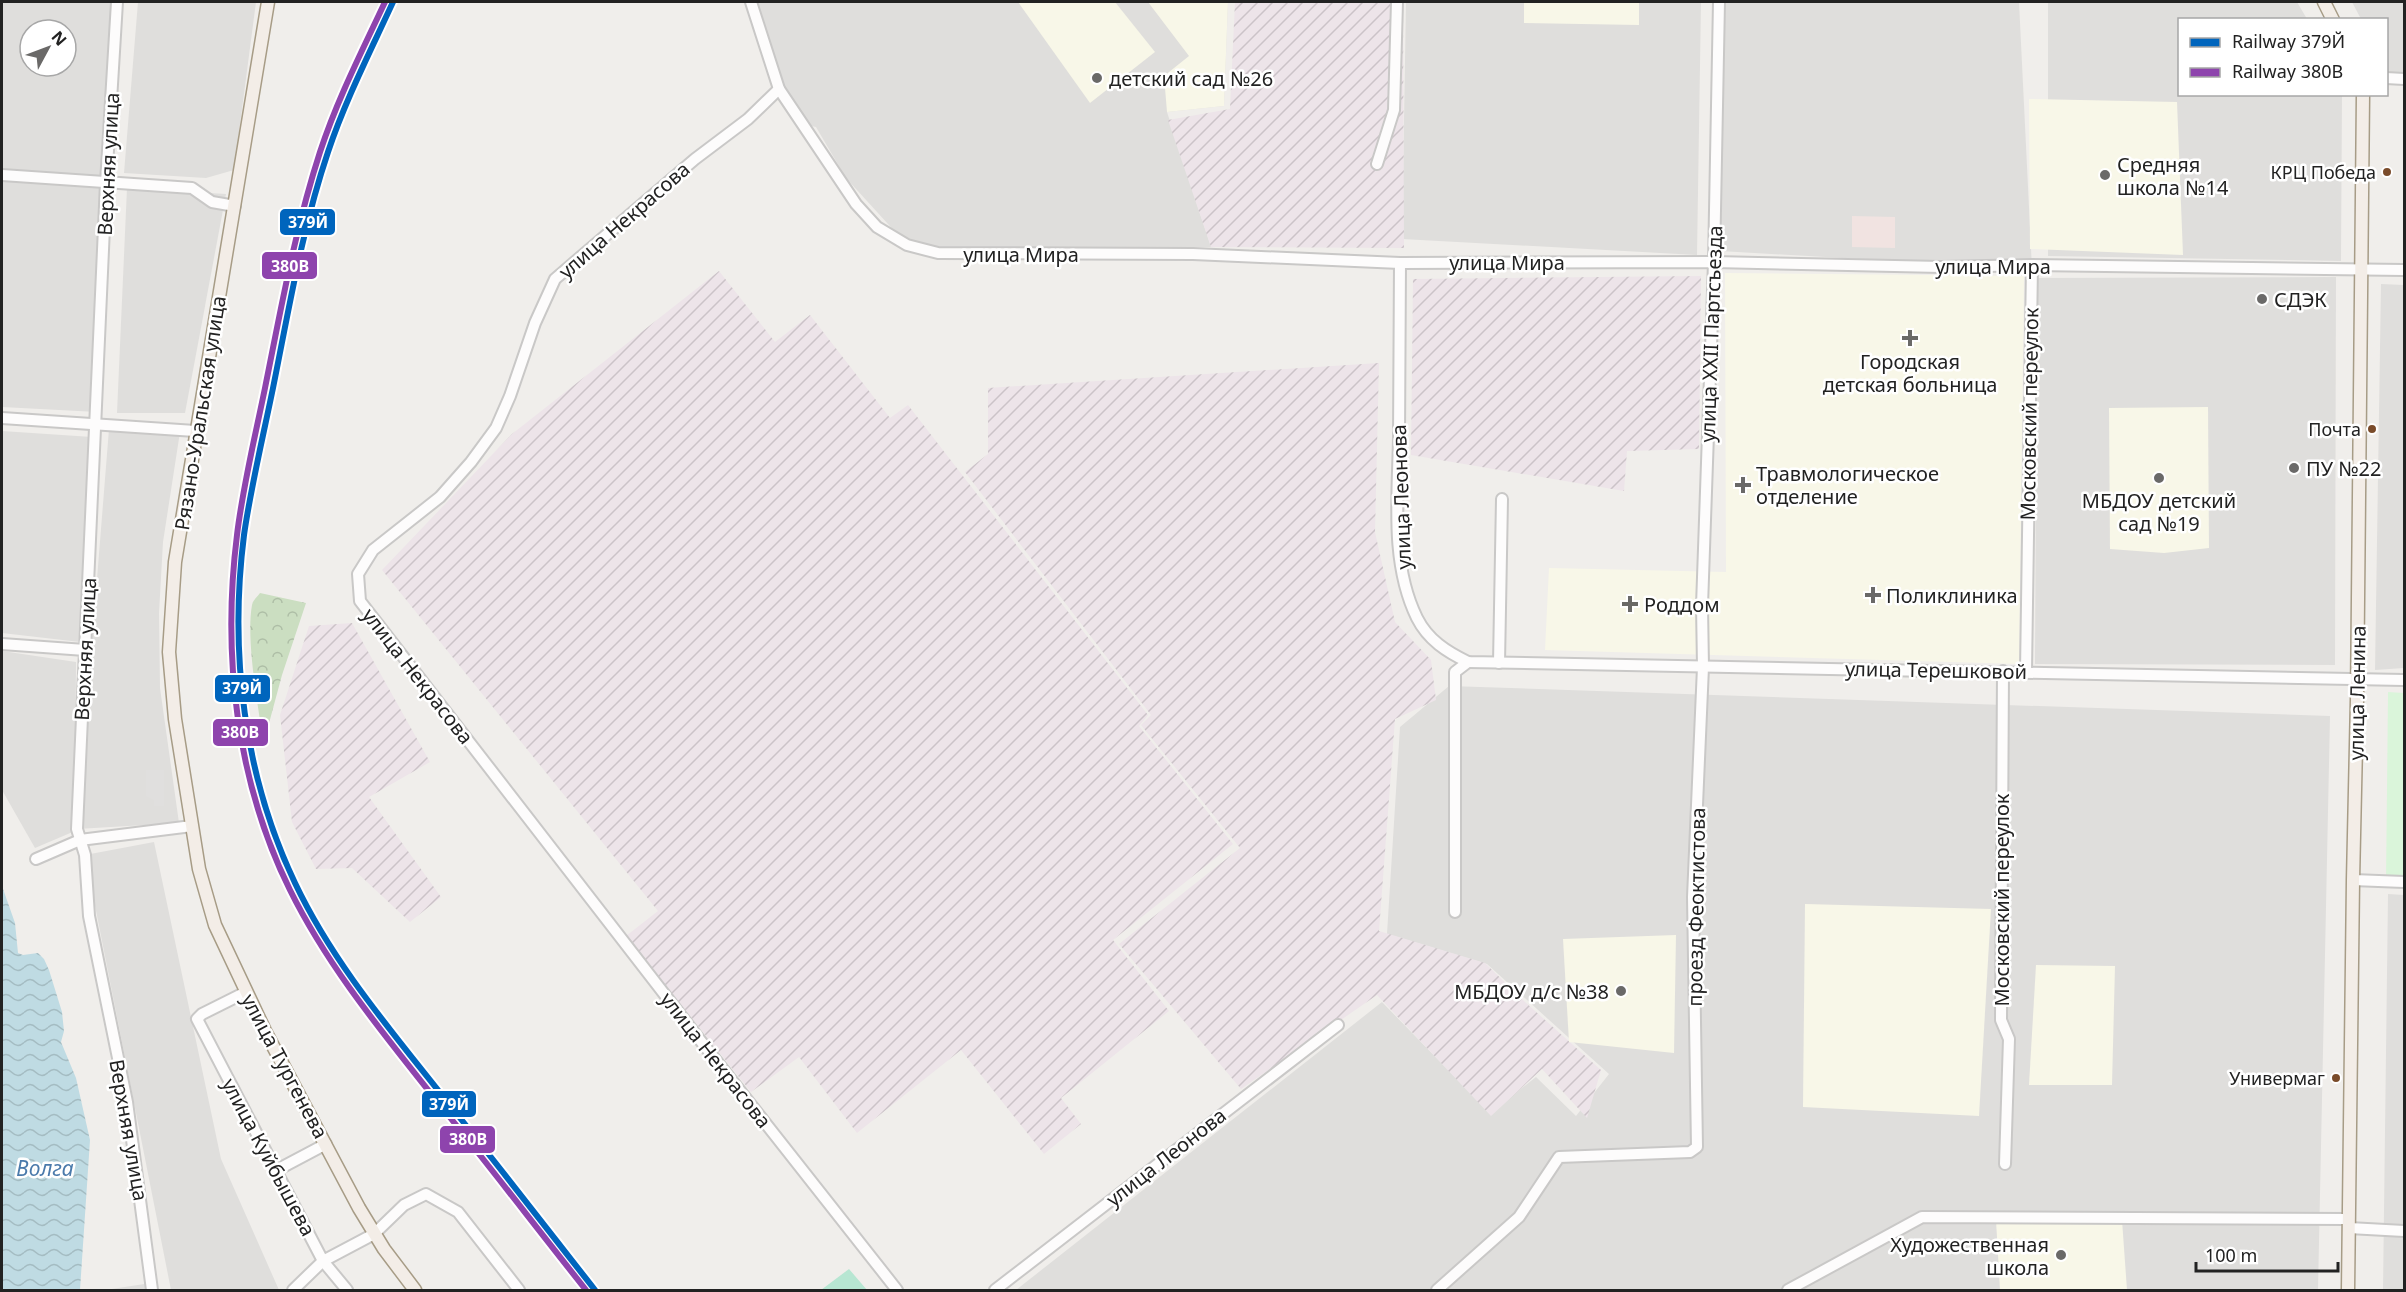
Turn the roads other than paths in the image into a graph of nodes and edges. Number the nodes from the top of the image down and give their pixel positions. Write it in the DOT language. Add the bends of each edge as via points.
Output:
graph roads {
  1 [pos="117,2"];
  2 [pos="268,2"];
  3 [pos="751,2"];
  4 [pos="1396,2"];
  5 [pos="1719,2"];
  6 [pos="2324,2"];
  7 [pos="2332,18"];
  8 [pos="2388,78"];
  9 [pos="2404,79"];
  10 [pos="779,89"];
  11 [pos="2363,96"];
  12 [pos="1377,164"];
  13 [pos="2,174"];
  14 [pos="106,183"];
  15 [pos="235,206"];
  16 [pos="1714,262"];
  17 [pos="1400,263"];
  18 [pos="2032,265"];
  19 [pos="2362,270"];
  20 [pos="2404,270"];
  21 [pos="2,418"];
  22 [pos="96,425"];
  23 [pos="195,430"];
  24 [pos="1502,499"];
  25 [pos="2,644"];
  26 [pos="85,650"];
  27 [pos="1468,662"];
  28 [pos="1499,663"];
  29 [pos="1703,667"];
  30 [pos="2003,671"];
  31 [pos="2026,671"];
  32 [pos="2357,679"];
  33 [pos="2404,680"];
  34 [pos="192,826"];
  35 [pos="80,840"];
  36 [pos="36,859"];
  37 [pos="2353,880"];
  38 [pos="2404,882"];
  39 [pos="1455,912"];
  40 [pos="246,992"];
  41 [pos="1338,1025"];
  42 [pos="326,1144"];
  43 [pos="2005,1164"];
  44 [pos="275,1171"];
  45 [pos="2349,1224"];
  46 [pos="2404,1231"];
  47 [pos="374,1234"];
  48 [pos="323,1261"];
  49 [pos="152,1290"];
  50 [pos="293,1290"];
  51 [pos="347,1290"];
  52 [pos="415,1290"];
  53 [pos="519,1290"];
  54 [pos="897,1290"];
  55 [pos="995,1290"];
  56 [pos="1437,1290"];
  57 [pos="1788,1290"];
  58 [pos="2348,1290"];
  1 -- 14 [label="street, Верхняя улица"];
  2 -- 15 [label="main road, Рязано-Уральская улица"];
  3 -- 10 [label="street, улица Мира"];
  4 -- 12 [label="street" via="1394,110"];
  5 -- 16 [label="street, улица XXII Партсъезда"];
  6 -- 7 [label="main road"];
  8 -- 9 [label="street"];
  10 -- 17 [label="street, улица Мира" via="856,204 877,227 907,245 938,254 1187,254"];
  10 -- 54 [label="street, улица Некрасова" via="555,279 496,428 440,497 373,550 358,574 360,601"];
  11 -- 19 [label="main road, улица Ленина"];
  13 -- 14 [label="street"];
  14 -- 15 [label="street" via="192,188 213,202"];
  14 -- 22 [label="street, Верхняя улица"];
  15 -- 23 [label="main road, Рязано-Уральская улица"];
  16 -- 17 [label="street, улица Мира"];
  16 -- 18 [label="street, улица Мира"];
  16 -- 29 [label="street, улица XXII Партсъезда"];
  17 -- 27 [label="street, улица Леонова" via="1401,572 1418,620 1447,652"];
  18 -- 19 [label="street, улица Мира"];
  18 -- 31 [label="street, Московский переулок"];
  19 -- 20 [label="street, улица Мира"];
  19 -- 32 [label="main road, улица Ленина"];
  21 -- 22 [label="street"];
  22 -- 23 [label="street"];
  22 -- 26 [label="street, Верхняя улица"];
  23 -- 34 [label="main road, Рязано-Уральская улица" via="175,562 169,652"];
  24 -- 28 [label="street"];
  25 -- 26 [label="street"];
  26 -- 35 [label="street, Верхняя улица" via="77,829"];
  27 -- 28 [label="street, улица Терешковой"];
  27 -- 39 [label="street" via="1455,672"];
  28 -- 29 [label="street, улица Терешковой"];
  29 -- 30 [label="street, улица Терешковой"];
  29 -- 56 [label="street, проезд Феоктистова" via="1693,897 1697,1146 1690,1152 1559,1157 1519,1217"];
  30 -- 31 [label="street, улица Терешковой"];
  30 -- 43 [label="street, Московский переулок" via="2001,1020 2009,1039"];
  31 -- 32 [label="street, улица Терешковой"];
  32 -- 33 [label="street, улица Терешковой"];
  32 -- 37 [label="main road, улица Ленина"];
  34 -- 35 [label="street"];
  34 -- 40 [label="main road, улица Тургенева" via="215,925"];
  35 -- 36 [label="street"];
  35 -- 49 [label="street, Верхняя улица" via="85,855 89,916 126,1102"];
  37 -- 38 [label="street"];
  37 -- 45 [label="main road, улица Ленина"];
  40 -- 42 [label="main road, улица Тургенева"];
  40 -- 44 [label="street, улица Куйбышева" via="197,1019"];
  41 -- 55 [label="street, улица Леонова"];
  42 -- 44 [label="street"];
  42 -- 47 [label="main road, улица Тургенева"];
  44 -- 48 [label="street, улица Куйбышева"];
  45 -- 46 [label="street"];
  45 -- 57 [label="street" via="1922,1217"];
  45 -- 58 [label="main road, улица Ленина"];
  47 -- 48 [label="street"];
  47 -- 52 [label="main road, улица Тургенева"];
  47 -- 53 [label="street" via="404,1205 426,1194 458,1212"];
  48 -- 50 [label="street"];
  48 -- 51 [label="street, улица Куйбышева"];
}
